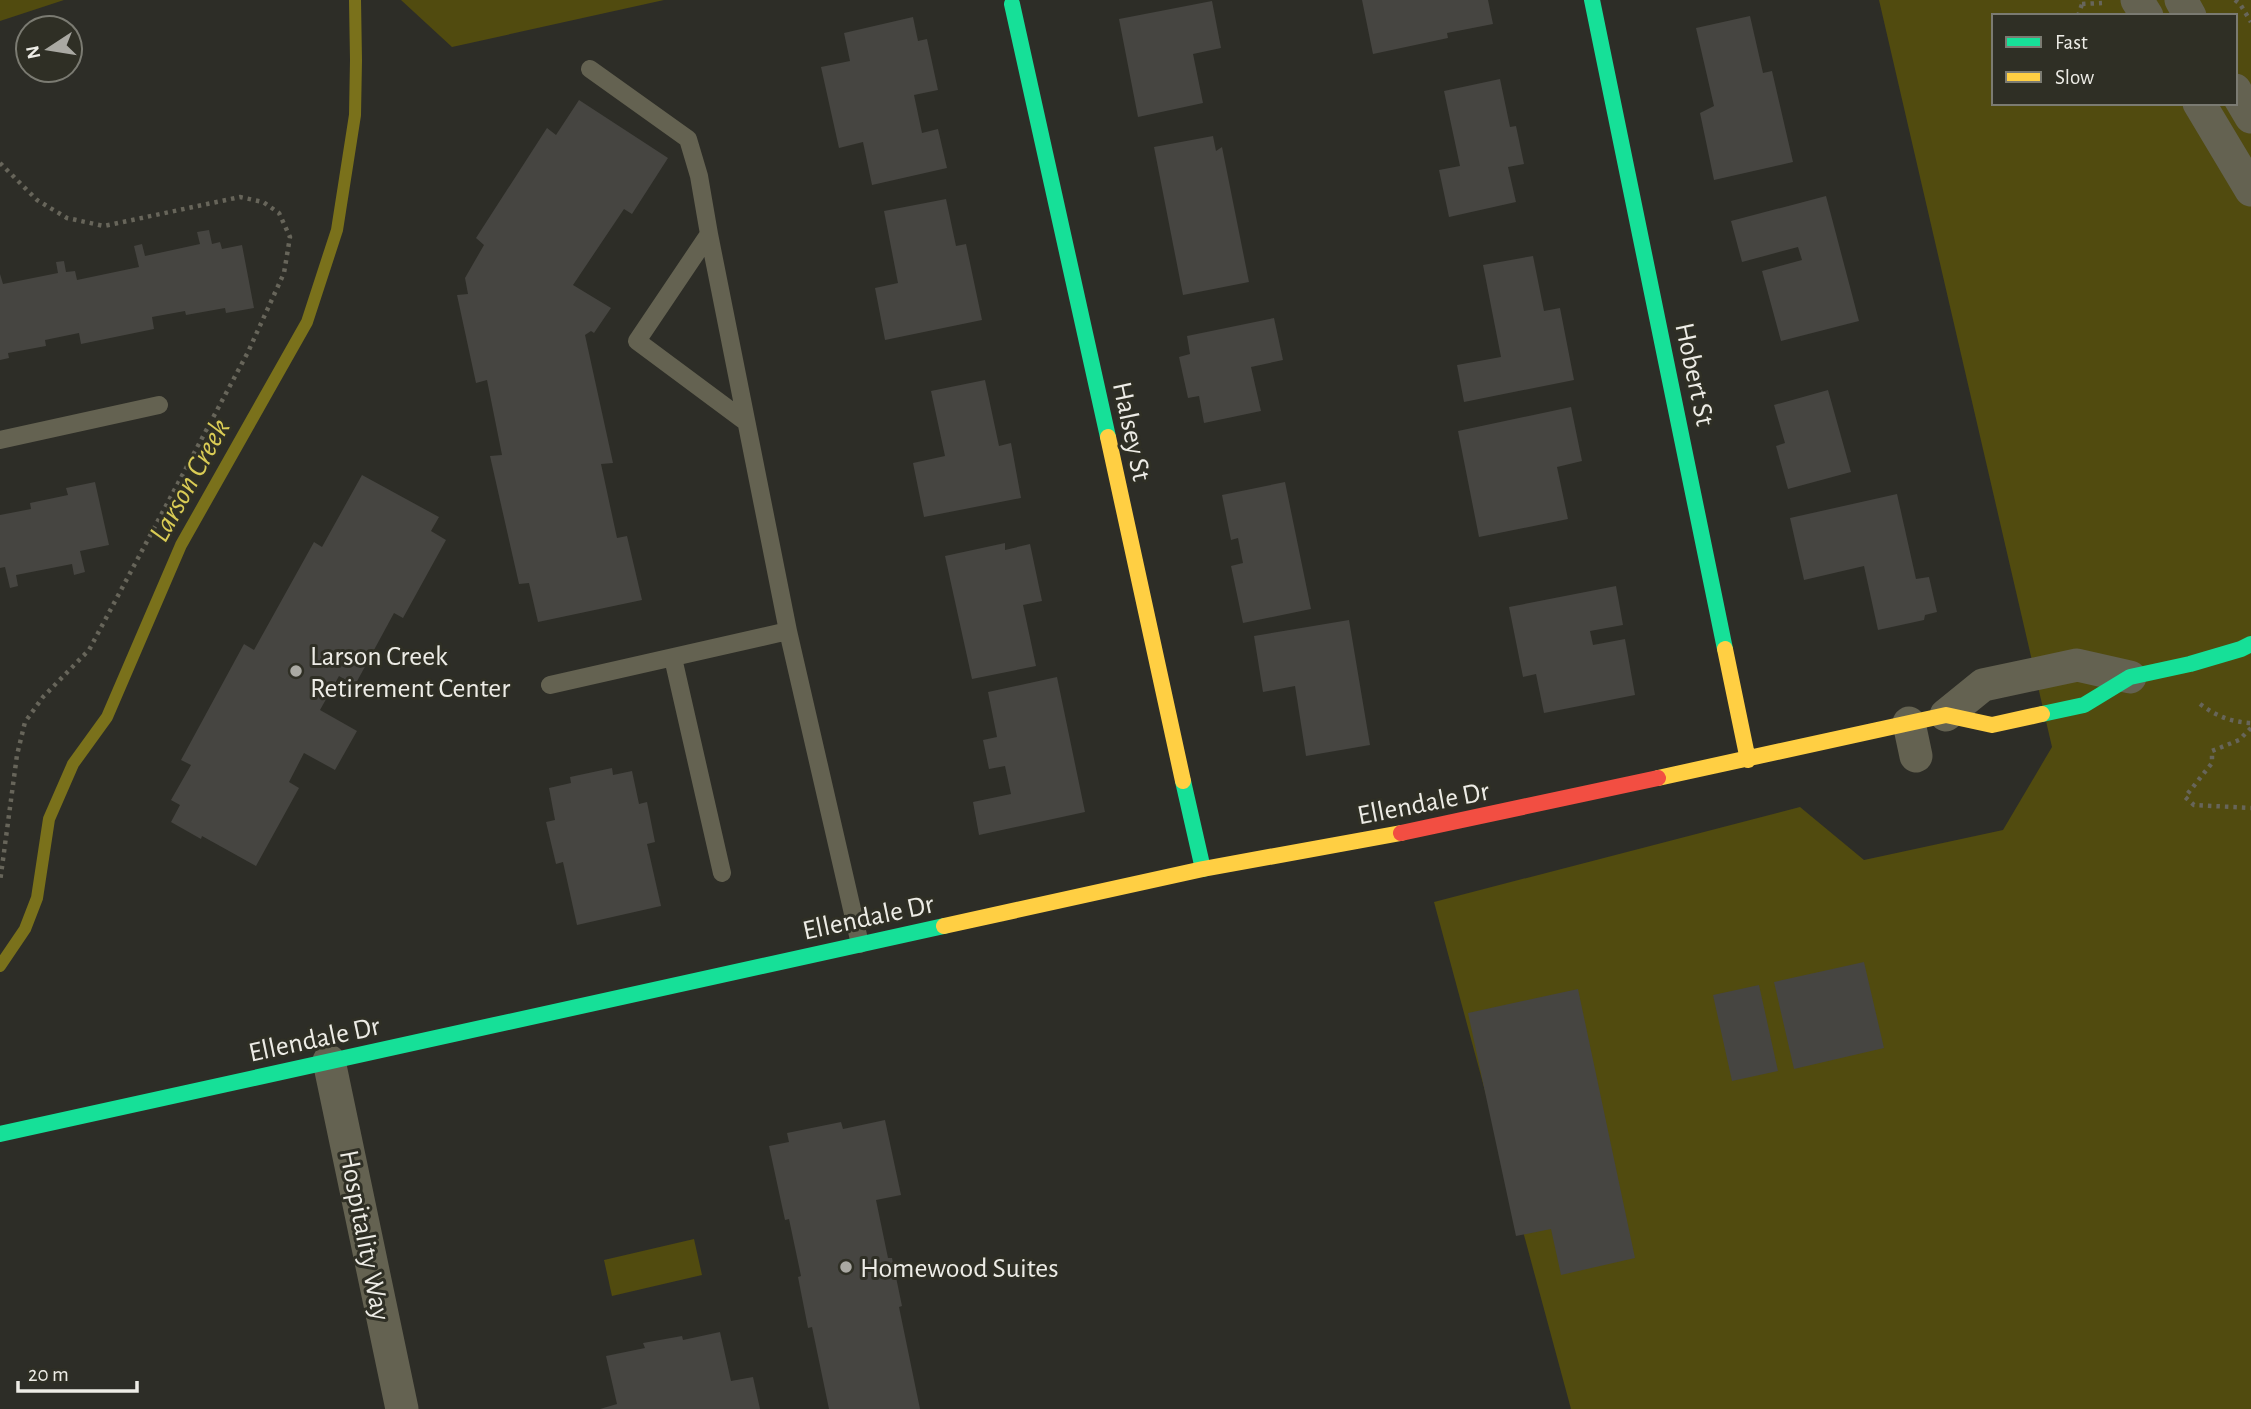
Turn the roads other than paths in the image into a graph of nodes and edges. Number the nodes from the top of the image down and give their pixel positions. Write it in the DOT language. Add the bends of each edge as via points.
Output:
graph roads {
  1 [pos="1592,0"];
  2 [pos="1013,4"];
  3 [pos="590,69"];
  4 [pos="2237,93"];
  5 [pos="2200,105"];
  6 [pos="2251,117"];
  7 [pos="2251,190"];
  8 [pos="709,234"];
  9 [pos="159,405"];
  10 [pos="746,422"];
  11 [pos="0,440"];
  12 [pos="788,631"];
  13 [pos="2251,644"];
  14 [pos="673,658"];
  15 [pos="2130,677"];
  16 [pos="550,685"];
  17 [pos="1946,715"];
  18 [pos="1909,723"];
  19 [pos="1916,755"];
  20 [pos="1748,760"];
  21 [pos="1203,869"];
  22 [pos="722,873"];
  23 [pos="860,944"];
  24 [pos="329,1061"];
  25 [pos="0,1134"];
  26 [pos="401,1409"];
  1 -- 20 [label="street, Hobert St"];
  2 -- 21 [label="street, Halsey St"];
  3 -- 8 [label="lane" via="688,139"];
  4 -- 6 [label="street"];
  5 -- 7 [label="street"];
  8 -- 10 [label="lane"];
  8 -- 10 [label="lane" via="636,341"];
  9 -- 11 [label="lane"];
  10 -- 12 [label="lane"];
  12 -- 14 [label="lane"];
  12 -- 23 [label="lane"];
  13 -- 15 [label="street"];
  14 -- 16 [label="lane"];
  14 -- 22 [label="lane"];
  15 -- 17 [label="street" via="2077,665 1983,685"];
  17 -- 18 [label="street, Ellendale Dr"];
  18 -- 19 [label="street"];
  18 -- 20 [label="street, Ellendale Dr"];
  20 -- 21 [label="street, Ellendale Dr" via="1442,826"];
  21 -- 23 [label="street, Ellendale Dr"];
  23 -- 24 [label="street, Ellendale Dr"];
  24 -- 25 [label="street, Ellendale Dr"];
  24 -- 26 [label="street, Hospitality Way"];
}
